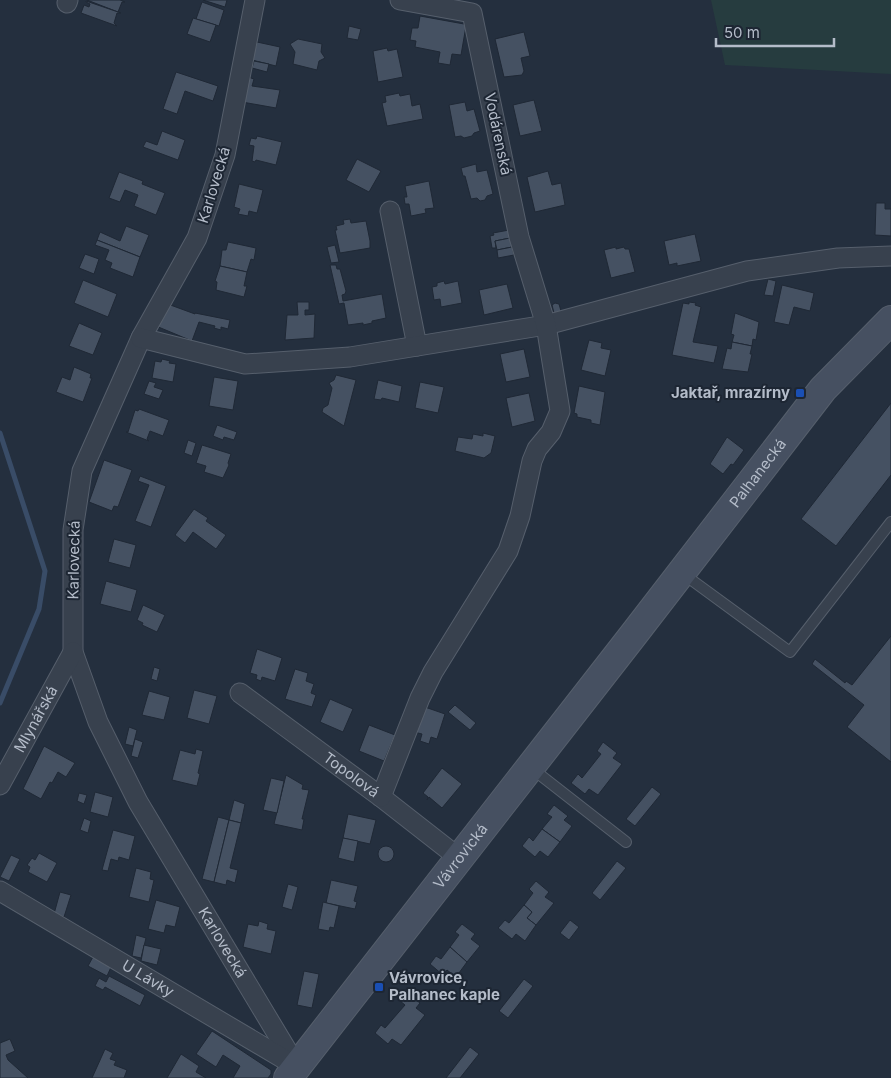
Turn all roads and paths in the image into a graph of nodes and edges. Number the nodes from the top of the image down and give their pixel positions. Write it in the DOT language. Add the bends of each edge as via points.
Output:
graph roads {
  1 [pos="255,0"];
  2 [pos="400,0"];
  3 [pos="390,211"];
  4 [pos="891,256"];
  5 [pos="891,320"];
  6 [pos="546,325"];
  7 [pos="141,338"];
  8 [pos="417,346"];
  9 [pos="891,522"];
  10 [pos="681,572"];
  11 [pos="634,634"];
  12 [pos="73,652"];
  13 [pos="240,693"];
  14 [pos="530,767"];
  15 [pos="0,785"];
  16 [pos="381,797"];
  17 [pos="626,842"];
  18 [pos="459,858"];
  19 [pos="0,891"];
  20 [pos="292,1072"];
  1 -- 7 [label="street, Karlovecká" via="225,155 197,238"];
  2 -- 6 [label="street, Vodárenská" via="472,13 519,236"];
  3 -- 8 [label="street"];
  4 -- 6 [label="street" via="838,258 747,271"];
  5 -- 10 [label="street, Palhanecká" via="823,389"];
  6 -- 8 [label="street"];
  6 -- 16 [label="street, Vodárenská" via="560,411 551,432 537,449 508,551 433,672"];
  7 -- 8 [label="street" via="245,364 350,357"];
  7 -- 12 [label="street, Karlovecká" via="82,471 73,530"];
  9 -- 10 [label="lane" via="790,652"];
  10 -- 11 [label="street, Palhanecká"];
  11 -- 14 [label="street, Vávrovická"];
  12 -- 15 [label="street, Mlynářská"];
  12 -- 20 [label="street, Karlovecká" via="98,722 138,802"];
  13 -- 16 [label="street, Topolová"];
  14 -- 17 [label="lane"];
  14 -- 18 [label="street, Vávrovická"];
  16 -- 18 [label="street, Topolová"];
  18 -- 20 [label="street, Vávrovická"];
  19 -- 20 [label="street, U Lávky"];
}
